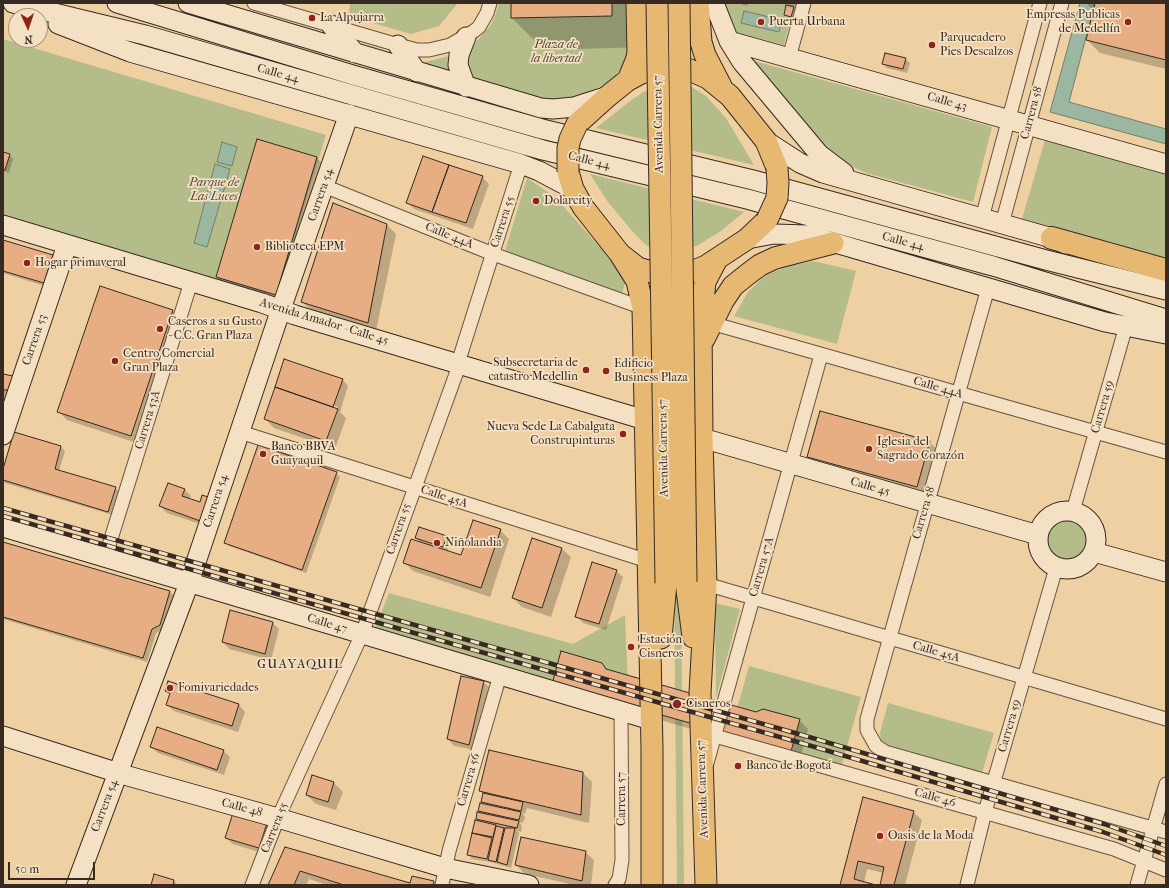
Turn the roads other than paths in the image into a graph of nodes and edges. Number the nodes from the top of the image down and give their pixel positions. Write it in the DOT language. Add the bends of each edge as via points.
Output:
graph roads {
  1 [pos="5,3"];
  2 [pos="13,3"];
  3 [pos="118,3"];
  4 [pos="188,3"];
  5 [pos="254,3"];
  6 [pos="490,3"];
  7 [pos="637,3"];
  8 [pos="657,3"];
  9 [pos="679,3"];
  10 [pos="698,3"];
  11 [pos="714,3"];
  12 [pos="804,3"];
  13 [pos="1040,3"];
  14 [pos="1062,3"];
  15 [pos="18,8"];
  16 [pos="48,20"];
  17 [pos="331,25"];
  18 [pos="466,37"];
  19 [pos="729,41"];
  20 [pos="398,45"];
  21 [pos="355,53"];
  22 [pos="788,58"];
  23 [pos="417,72"];
  24 [pos="628,80"];
  25 [pos="466,87"];
  26 [pos="723,88"];
  27 [pos="608,96"];
  28 [pos="349,114"];
  29 [pos="1009,120"];
  30 [pos="1029,125"];
  31 [pos="766,141"];
  32 [pos="522,164"];
  33 [pos="1166,164"];
  34 [pos="570,180"];
  35 [pos="324,186"];
  36 [pos="871,186"];
  37 [pos="982,218"];
  38 [pos="1002,224"];
  39 [pos="3,225"];
  40 [pos="1052,238"];
  41 [pos="747,239"];
  42 [pos="833,243"];
  43 [pos="67,244"];
  44 [pos="492,254"];
  45 [pos="620,254"];
  46 [pos="717,259"];
  47 [pos="1166,270"];
  48 [pos="191,282"];
  49 [pos="1166,285"];
  50 [pos="988,288"];
  51 [pos="1166,290"];
  52 [pos="643,308"];
  53 [pos="281,309"];
  54 [pos="1166,319"];
  55 [pos="711,323"];
  56 [pos="1126,326"];
  57 [pos="1166,334"];
  58 [pos="701,345"];
  59 [pos="821,355"];
  60 [pos="458,363"];
  61 [pos="958,394"];
  62 [pos="645,420"];
  63 [pos="240,432"];
  64 [pos="1096,432"];
  65 [pos="3,435"];
  66 [pos="702,438"];
  67 [pos="1166,452"];
  68 [pos="791,464"];
  69 [pos="414,487"];
  70 [pos="927,503"];
  71 [pos="1072,512"];
  72 [pos="3,527"];
  73 [pos="1038,535"];
  74 [pos="1094,552"];
  75 [pos="105,558"];
  76 [pos="648,561"];
  77 [pos="1056,568"];
  78 [pos="1166,572"];
  79 [pos="189,583"];
  80 [pos="696,583"];
  81 [pos="753,598"];
  82 [pos="362,634"];
  83 [pos="890,638"];
  84 [pos="500,675"];
  85 [pos="1024,678"];
  86 [pos="621,711"];
  87 [pos="1166,719"];
  88 [pos="651,720"];
  89 [pos="708,734"];
  90 [pos="3,736"];
  91 [pos="652,749"];
  92 [pos="118,772"];
  93 [pos="994,783"];
  94 [pos="1166,784"];
  95 [pos="985,812"];
  96 [pos="278,818"];
  97 [pos="1153,828"];
  98 [pos="1166,832"];
  99 [pos="1144,860"];
  100 [pos="1166,870"];
  101 [pos="444,877"];
  102 [pos="76,885"];
  103 [pos="252,885"];
  104 [pos="529,885"];
  105 [pos="615,885"];
  106 [pos="652,885"];
  107 [pos="706,885"];
  108 [pos="967,885"];
  109 [pos="1137,885"];
  1 -- 15 [label="main road, Calle 44"];
  2 -- 54 [label="main road, Calle 44" via="145,35 543,150 747,200 994,266"];
  3 -- 51 [label="main road, Calle 44" via="353,75 542,129 753,180"];
  4 -- 21 [label="main road"];
  5 -- 17 [label="street"];
  6 -- 18 [label="street" via="479,27"];
  7 -- 24 [label="main road" via="638,53"];
  8 -- 91 [label="main road, Avenida Carrera 57, bridge" via="666,583"];
  9 -- 80 [label="main road, Avenida Carrera 57, bridge"];
  10 -- 26 [label="main road" via="701,42 705,56"];
  11 -- 19 [label="main road"];
  12 -- 22 [label="street"];
  13 -- 29 [label="street, Carrera 58"];
  14 -- 30 [label="street, Carrera 58"];
  16 -- 28 [label="main road, Calle 44" via="130,52"];
  17 -- 20 [label="street"];
  17 -- 21 [label="main road"];
  18 -- 20 [label="street" via="450,45 429,50"];
  18 -- 25 [label="main road" via="458,55 458,65"];
  19 -- 22 [label="main road, Calle 43"];
  19 -- 36 [label="main road" via="746,67 819,154 840,172"];
  20 -- 23 [label="main road"];
  21 -- 23 [label="main road"];
  22 -- 29 [label="main road, Calle 43"];
  23 -- 25 [label="main road"];
  24 -- 26 [label="main road" via="650,69 685,68"];
  24 -- 27 [label="main road"];
  25 -- 27 [label="main road" via="529,106 553,109 574,107"];
  26 -- 31 [label="main road"];
  27 -- 34 [label="main road, bridge" via="577,124 568,148"];
  28 -- 32 [label="main road, Calle 44"];
  28 -- 35 [label="main road, Carrera 54"];
  29 -- 30 [label="main road, Calle 43"];
  29 -- 37 [label="street, Carrera 58"];
  30 -- 33 [label="main road, Calle 43"];
  30 -- 38 [label="street, Carrera 58"];
  31 -- 36 [label="main road" via="811,168"];
  31 -- 41 [label="main road, bridge" via="777,168 776,198 767,220"];
  32 -- 34 [label="main road, Calle 44"];
  32 -- 44 [label="street, Carrera 55"];
  34 -- 45 [label="main road" via="583,207"];
  35 -- 44 [label="street, Calle 44A"];
  35 -- 53 [label="main road, Carrera 54"];
  36 -- 37 [label="main road"];
  37 -- 38 [label="main road"];
  38 -- 40 [label="main road"];
  39 -- 43 [label="main road, Avenida Amador - Calle 45"];
  40 -- 47 [label="highway"];
  40 -- 49 [label="main road"];
  41 -- 42 [label="main road, Calle 44" via="785,233"];
  41 -- 46 [label="main road"];
  42 -- 50 [label="main road, Calle 44"];
  42 -- 55 [label="main road" via="782,256 760,265 733,286"];
  43 -- 48 [label="main road, Avenida Amador - Calle 45"];
  43 -- 65 [label="main road, Carrera 53"];
  44 -- 52 [label="street, Calle 44A"];
  44 -- 60 [label="street, Carrera 55"];
  45 -- 46 [label="main road" via="638,268 665,274 694,271"];
  45 -- 52 [label="main road, Avenida Carrera 57" via="637,281"];
  46 -- 58 [label="main road, Avenida Carrera 57" via="704,286"];
  48 -- 53 [label="main road, Avenida Amador - Calle 45"];
  48 -- 75 [label="street, Carrera 53A"];
  50 -- 56 [label="main road, Calle 44"];
  50 -- 61 [label="street, Carrera 58"];
  52 -- 62 [label="main road, Avenida Carrera 57"];
  53 -- 60 [label="main road, Avenida Amador - Calle 45"];
  53 -- 63 [label="main road, Carrera 54"];
  55 -- 58 [label="main road"];
  55 -- 59 [label="street, Calle 44A"];
  56 -- 57 [label="main road, Calle 44"];
  56 -- 64 [label="street, Carrera 59"];
  58 -- 66 [label="main road, Avenida Carrera 57"];
  59 -- 61 [label="street, Calle 44A"];
  59 -- 68 [label="street, Carrera 57A"];
  60 -- 62 [label="main road, Avenida Amador - Calle 45"];
  60 -- 69 [label="street, Carrera 55"];
  61 -- 64 [label="street, Calle 44A"];
  61 -- 70 [label="street, Carrera 58"];
  62 -- 76 [label="main road, Avenida Carrera 57"];
  63 -- 69 [label="street, Calle 45A"];
  63 -- 79 [label="main road, Carrera 54"];
  64 -- 67 [label="street, Calle 44A"];
  64 -- 71 [label="street, Carrera 59"];
  66 -- 68 [label="main road, Calle 45"];
  66 -- 80 [label="main road, Avenida Carrera 57"];
  68 -- 70 [label="main road, Calle 45"];
  68 -- 81 [label="street, Carrera 57A"];
  69 -- 76 [label="street, Calle 45A"];
  69 -- 82 [label="street, Carrera 55"];
  70 -- 73 [label="main road, Calle 45"];
  70 -- 83 [label="street, Carrera 58"];
  71 -- 73 [label="main road" via="1058,512 1051,516 1045,521"];
  71 -- 74 [label="main road" via="1083,516 1095,532"];
  72 -- 75 [label="main road, Calle 47"];
  73 -- 77 [label="main road" via="1040,552"];
  74 -- 77 [label="main road" via="1078,567"];
  74 -- 78 [label="main road"];
  75 -- 79 [label="main road, Calle 47"];
  76 -- 88 [label="main road, Avenida Carrera 57"];
  77 -- 85 [label="street, Carrera 59"];
  79 -- 82 [label="main road, Calle 47"];
  79 -- 92 [label="main road, Carrera 54"];
  80 -- 81 [label="street, Calle 45A"];
  80 -- 89 [label="main road, Avenida Carrera 57" via="700,693"];
  81 -- 83 [label="street, Calle 45A"];
  81 -- 89 [label="street, Carrera 57A"];
  82 -- 84 [label="main road, Calle 47"];
  82 -- 96 [label="street, Carrera 55"];
  83 -- 85 [label="street, Calle 45A"];
  83 -- 93 [label="street, Carrera 58" via="867,719 870,738 885,752"];
  84 -- 86 [label="main road, Calle 47"];
  84 -- 101 [label="street, Carrera 56"];
  85 -- 87 [label="street, Calle 45A"];
  85 -- 93 [label="street, Carrera 59"];
  86 -- 88 [label="main road, Calle 47"];
  86 -- 105 [label="street, Carrera 57" via="622,860 619,879"];
  88 -- 91 [label="main road, Avenida Carrera 57"];
  89 -- 95 [label="street, Calle 46"];
  89 -- 107 [label="main road, Avenida Carrera 57" via="702,780"];
  90 -- 92 [label="main road, Calle 48"];
  91 -- 106 [label="main road, Avenida Carrera 57"];
  92 -- 96 [label="main road, Calle 48"];
  92 -- 102 [label="main road, Carrera 54"];
  93 -- 95 [label="street, Carrera 59"];
  93 -- 97 [label="street"];
  94 -- 97 [label="street"];
  95 -- 99 [label="street, Calle 46"];
  95 -- 108 [label="street, Carrera 59"];
  96 -- 101 [label="main road, Calle 48"];
  96 -- 103 [label="street, Carrera 55"];
  97 -- 98 [label="street"];
  97 -- 99 [label="street"];
  99 -- 100 [label="street, Calle 46"];
  99 -- 109 [label="street"];
  101 -- 104 [label="main road, Calle 48"];
}
